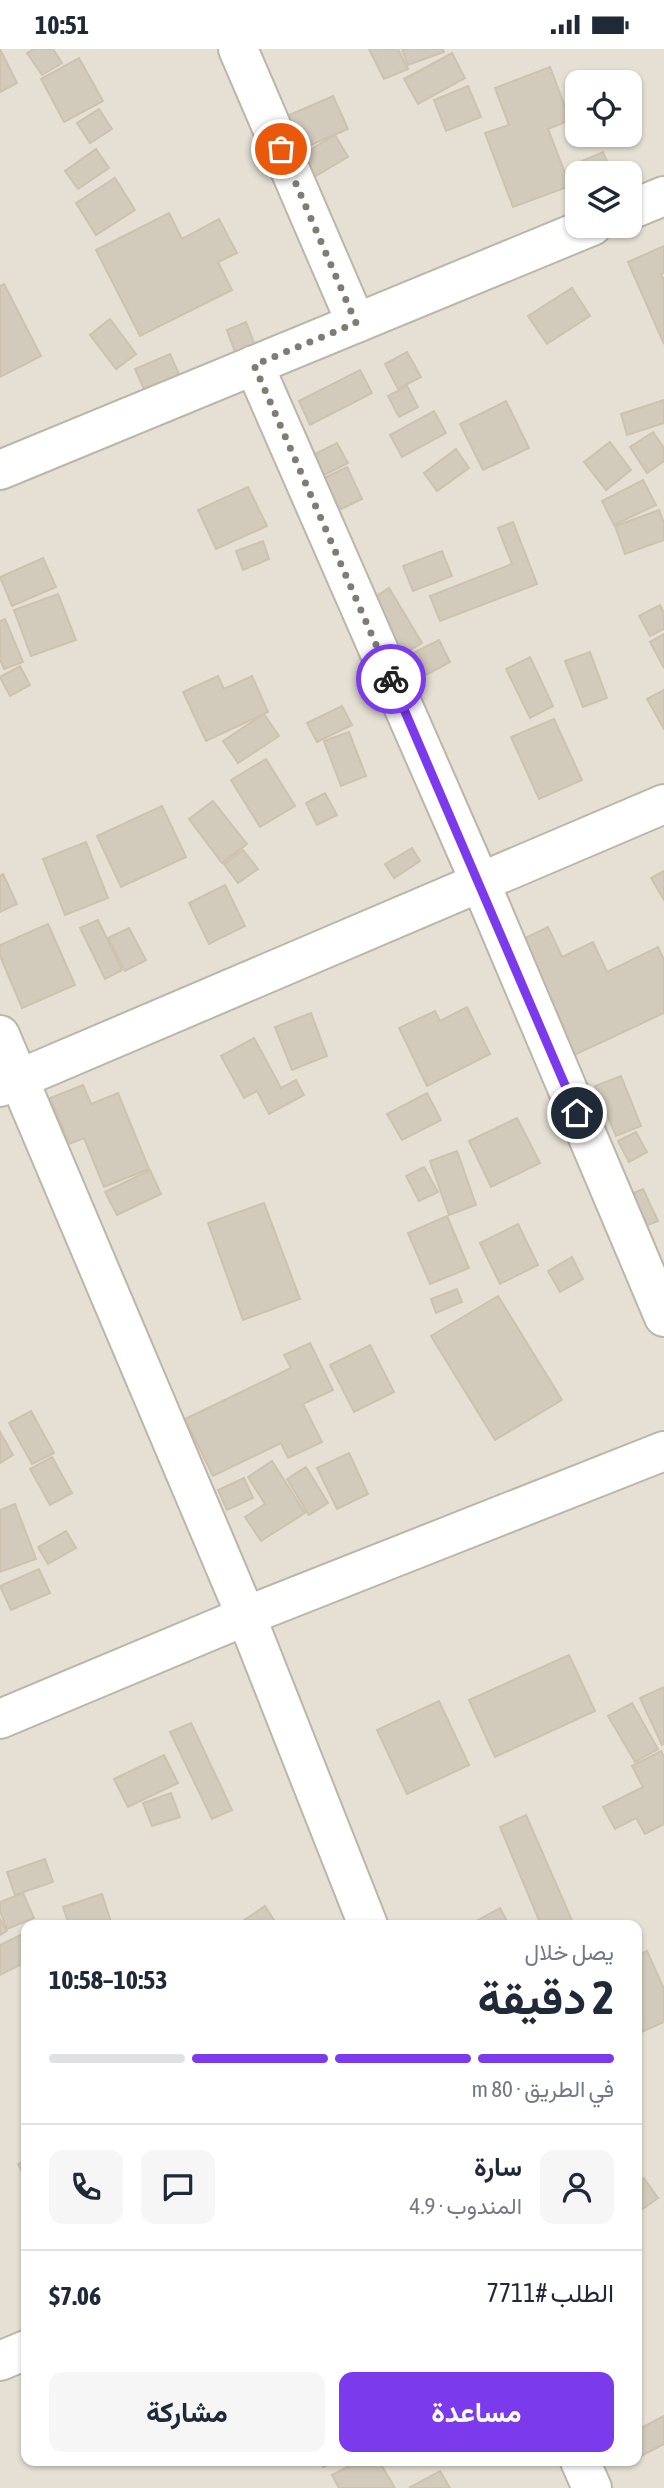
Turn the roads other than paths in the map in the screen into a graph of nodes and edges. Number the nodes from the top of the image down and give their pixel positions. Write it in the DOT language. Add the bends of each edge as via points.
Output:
graph roads {
  1 [pos="238,49"];
  2 [pos="664,196"];
  3 [pos="642,205"];
  4 [pos="565,237"];
  5 [pos="356,323"];
  6 [pos="254,365"];
  7 [pos="0,470"];
  8 [pos="664,804"];
  9 [pos="480,882"];
  10 [pos="0,1035"];
  11 [pos="9,1083"];
  12 [pos="664,1317"];
  13 [pos="664,1451"];
  14 [pos="246,1616"];
  15 [pos="0,1719"];
  16 [pos="366,1920"];
  17 [pos="21,2352"];
  18 [pos="0,2361"];
  19 [pos="582,2466"];
  20 [pos="592,2488"];
  1 -- 5 [label="street"];
  2 -- 3 [label="street"];
  4 -- 5 [label="street"];
  5 -- 6 [label="street"];
  6 -- 7 [label="street"];
  6 -- 9 [label="street"];
  8 -- 9 [label="street"];
  9 -- 11 [label="street"];
  9 -- 12 [label="street"];
  10 -- 11 [label="street"];
  11 -- 14 [label="street"];
  13 -- 14 [label="street"];
  14 -- 15 [label="street"];
  14 -- 16 [label="street"];
  17 -- 18 [label="street"];
  19 -- 20 [label="street"];
}
